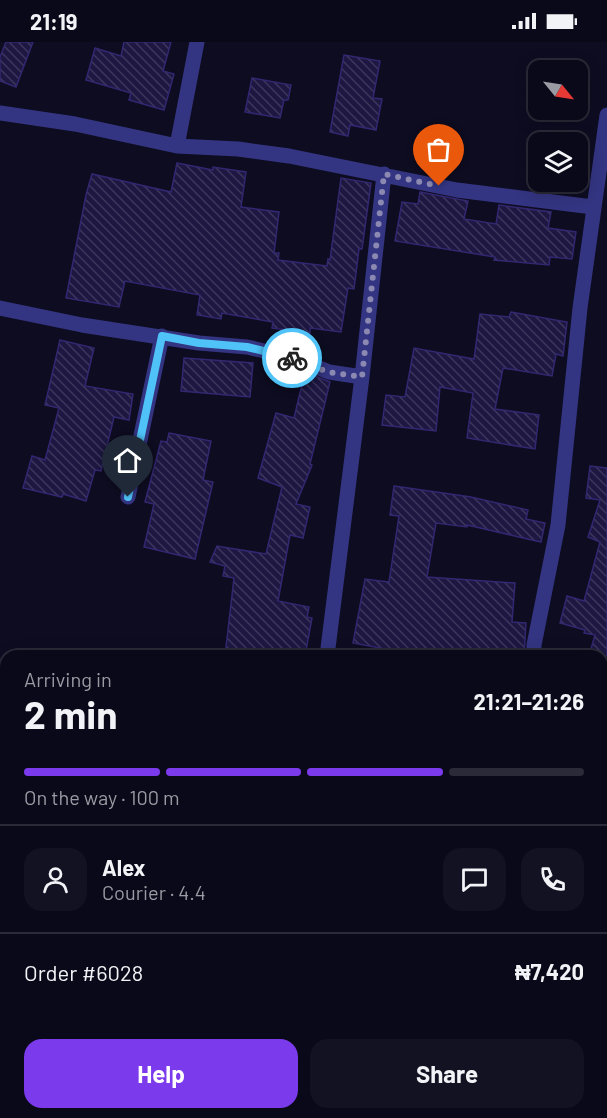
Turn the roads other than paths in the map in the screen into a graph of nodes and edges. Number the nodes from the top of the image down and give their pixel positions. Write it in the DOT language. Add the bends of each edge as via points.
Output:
graph roads {
  1 [pos="197,42"];
  2 [pos="0,112"];
  3 [pos="607,115"];
  4 [pos="177,146"];
  5 [pos="384,174"];
  6 [pos="593,207"];
  7 [pos="0,308"];
  8 [pos="162,336"];
  9 [pos="362,377"];
  10 [pos="128,497"];
  11 [pos="328,650"];
  12 [pos="534,650"];
  1 -- 4 [label="street"];
  2 -- 4 [label="street"];
  3 -- 6 [label="street"];
  4 -- 5 [label="street" via="290,156"];
  5 -- 6 [label="street" via="458,190"];
  5 -- 9 [label="street"];
  6 -- 12 [label="street" via="558,525"];
  7 -- 8 [label="street"];
  8 -- 9 [label="street" via="247,347 295,358 328,372"];
  8 -- 10 [label="street"];
  9 -- 11 [label="street"];
}
